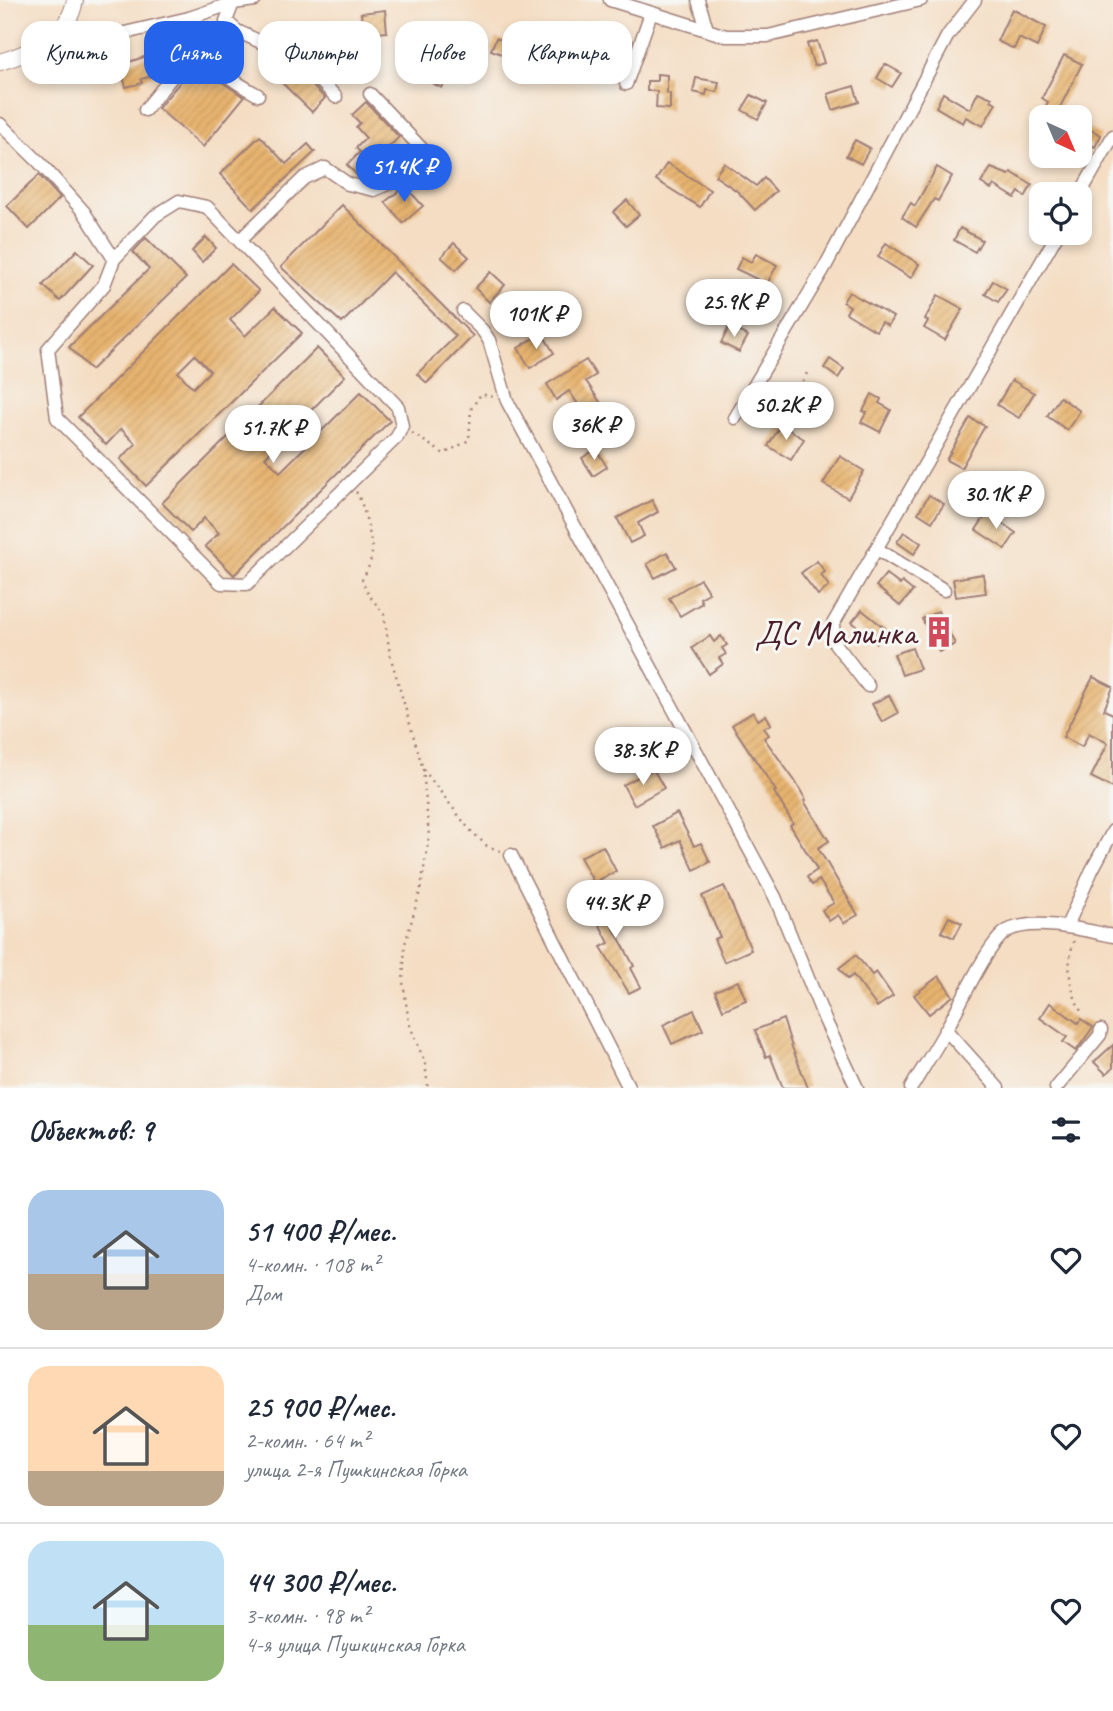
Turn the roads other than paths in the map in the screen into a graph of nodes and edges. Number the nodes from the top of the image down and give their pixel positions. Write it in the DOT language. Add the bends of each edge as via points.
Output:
graph roads {
  1 [pos="75,0"];
  2 [pos="255,0"];
  3 [pos="610,0"];
  4 [pos="698,0"];
  5 [pos="921,0"];
  6 [pos="975,0"];
  7 [pos="230,1"];
  8 [pos="862,7"];
  9 [pos="651,13"];
  10 [pos="189,18"];
  11 [pos="190,21"];
  12 [pos="707,29"];
  13 [pos="1,62"];
  14 [pos="632,67"];
  15 [pos="166,84"];
  16 [pos="242,84"];
  17 [pos="258,94"];
  18 [pos="370,94"];
  19 [pos="336,97"];
  20 [pos="145,110"];
  21 [pos="0,124"];
  22 [pos="1113,136"];
  23 [pos="1087,182"];
  24 [pos="240,240"];
  25 [pos="1051,245"];
  26 [pos="114,259"];
  27 [pos="463,311"];
  28 [pos="735,418"];
  29 [pos="877,549"];
  30 [pos="944,590"];
  31 [pos="868,686"];
  32 [pos="1113,831"];
  33 [pos="511,855"];
  34 [pos="1073,927"];
  35 [pos="1113,936"];
  36 [pos="946,1030"];
  37 [pos="1101,1030"];
  38 [pos="629,1088"];
  39 [pos="857,1088"];
  40 [pos="911,1088"];
  41 [pos="998,1088"];
  42 [pos="1056,1088"];
  1 -- 13 [label="main road" via="57,34 42,46"];
  2 -- 7 [label="street"];
  3 -- 9 [label="street"];
  4 -- 12 [label="street"];
  5 -- 8 [label="street"];
  6 -- 28 [label="street" via="948,35 826,265"];
  7 -- 10 [label="street"];
  7 -- 19 [label="street" via="226,21 237,32 301,61"];
  8 -- 12 [label="street" via="768,36 726,36"];
  9 -- 12 [label="street"];
  9 -- 14 [label="street"];
  10 -- 11 [label="street"];
  10 -- 13 [label="street"];
  15 -- 20 [label="street"];
  16 -- 17 [label="street"];
  18 -- 24 [label="street" via="422,149 415,166 374,190 348,184 325,168 304,178"];
  21 -- 26 [label="street" via="84,212"];
  22 -- 23 [label="street"];
  24 -- 26 [label="street" via="207,207 178,201 155,216"];
  24 -- 26 [label="street" via="398,407 402,426 397,437 247,584 221,583 57,418 48,349 104,285"];
  25 -- 29 [label="street"];
  27 -- 39 [label="street" via="489,340 507,401 775,897"];
  29 -- 30 [label="street"];
  29 -- 31 [label="street" via="834,624 834,642"];
  32 -- 34 [label="street" via="1092,870"];
  33 -- 38 [label="street"];
  34 -- 35 [label="street"];
  34 -- 36 [label="street" via="1021,926 1005,932"];
  36 -- 40 [label="street"];
  36 -- 41 [label="street"];
  37 -- 42 [label="street"];
}
